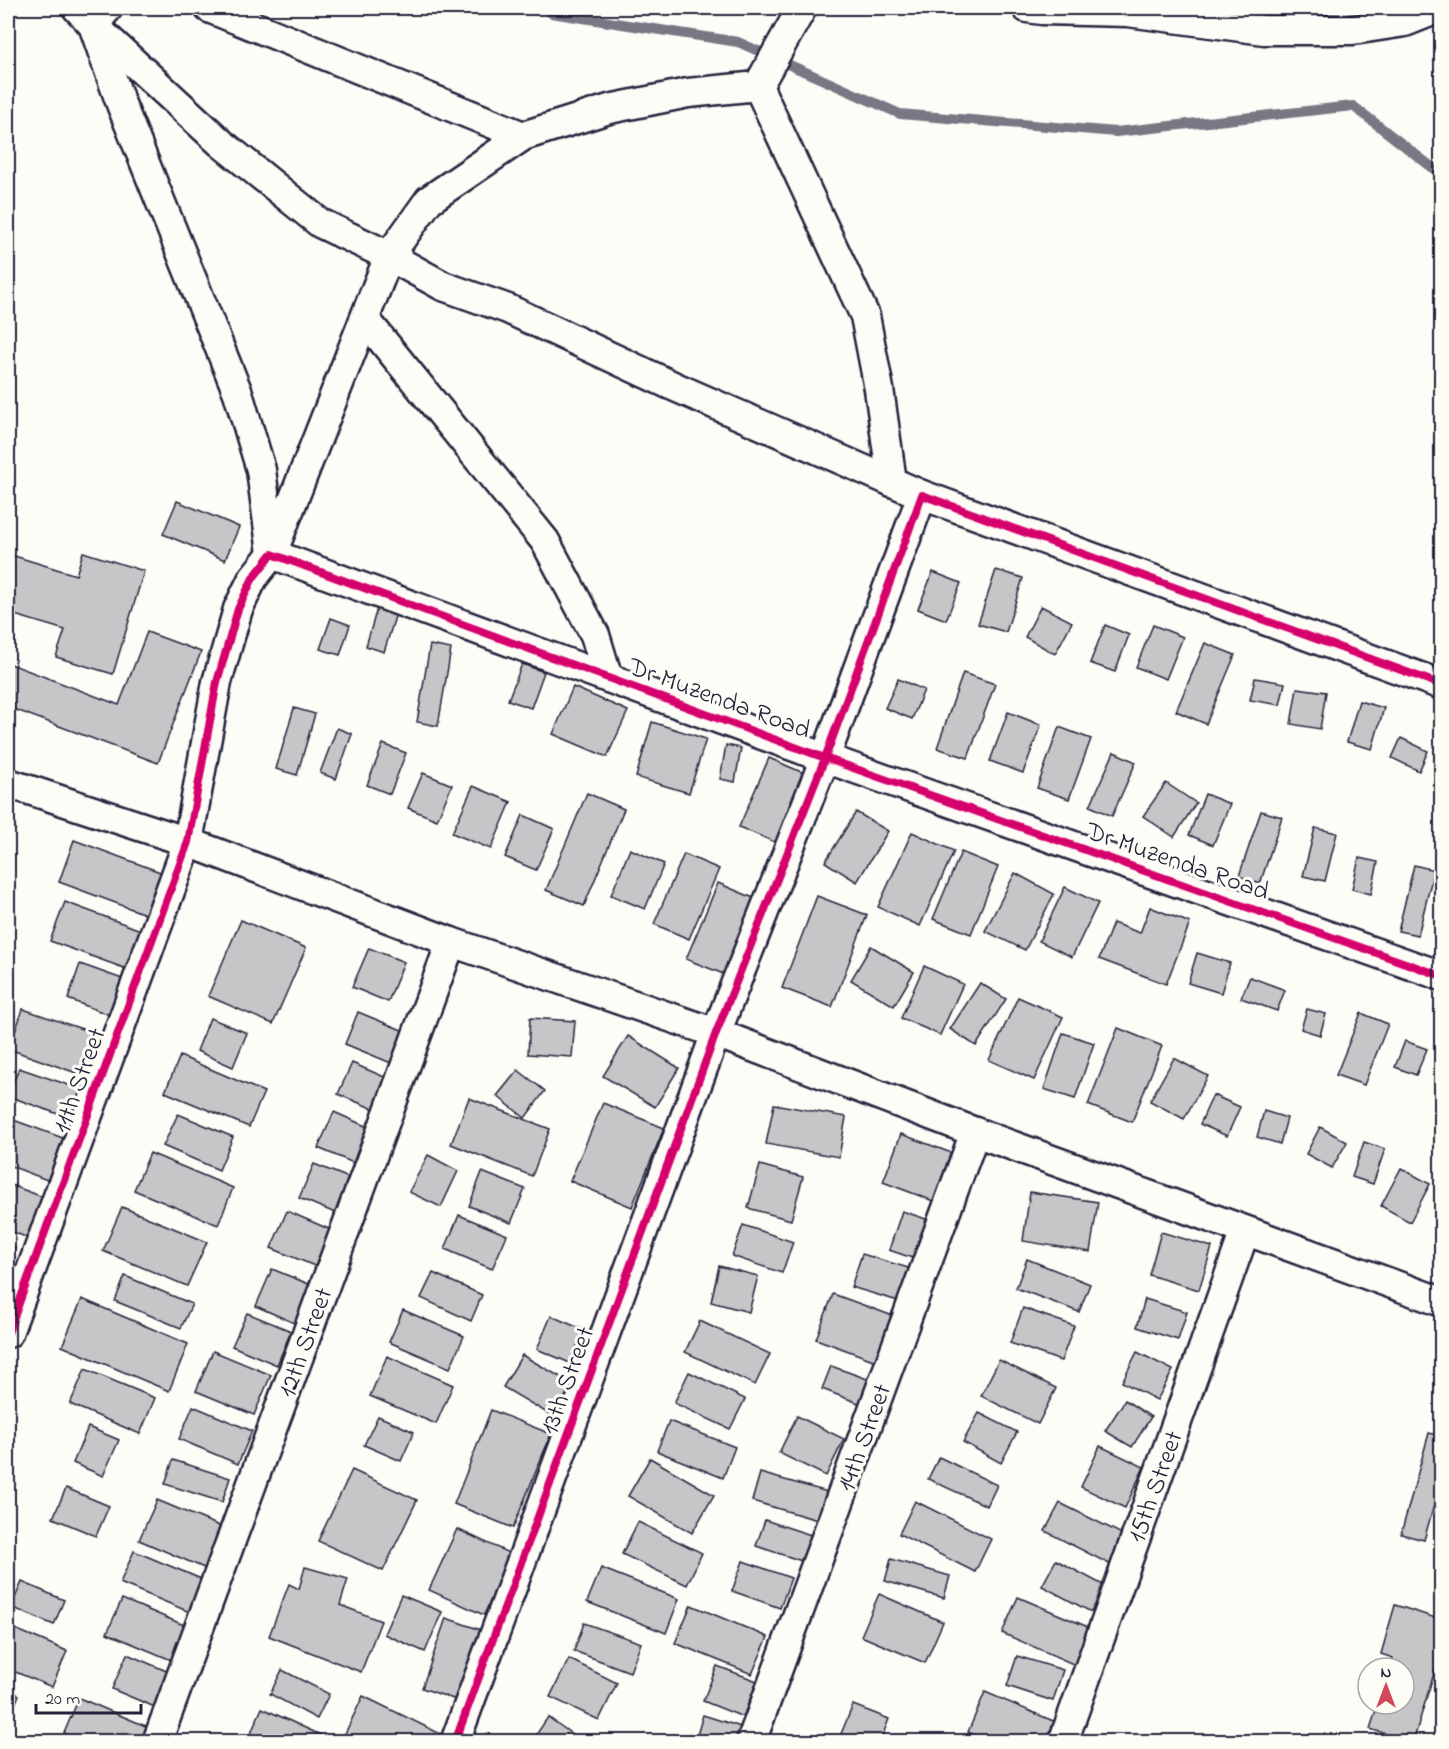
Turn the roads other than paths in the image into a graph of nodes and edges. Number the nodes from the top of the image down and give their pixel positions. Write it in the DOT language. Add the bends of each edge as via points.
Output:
graph roads {
  1 [pos="209,8"];
  2 [pos="1027,8"];
  3 [pos="1440,8"];
  4 [pos="1129,10"];
  5 [pos="93,14"];
  6 [pos="798,15"];
  7 [pos="758,86"];
  8 [pos="523,136"];
  9 [pos="389,256"];
  10 [pos="364,319"];
  11 [pos="892,482"];
  12 [pos="922,495"];
  13 [pos="272,554"];
  14 [pos="608,678"];
  15 [pos="1442,685"];
  16 [pos="825,758"];
  17 [pos="8,783"];
  18 [pos="189,842"];
  19 [pos="451,942"];
  20 [pos="1442,976"];
  21 [pos="716,1033"];
  22 [pos="975,1132"];
  23 [pos="1245,1232"];
  24 [pos="1442,1302"];
  25 [pos="8,1334"];
  26 [pos="157,1742"];
  27 [pos="455,1742"];
  28 [pos="751,1742"];
  29 [pos="1063,1742"];
  1 -- 8 [label="street"];
  2 -- 4 [label="street"];
  3 -- 4 [label="street" via="1405,22 1353,30 1264,30"];
  5 -- 9 [label="street" via="221,143 320,224"];
  5 -- 13 [label="street" via="121,104 238,393 261,470"];
  6 -- 7 [label="street"];
  7 -- 8 [label="street" via="688,93 609,108"];
  7 -- 11 [label="street" via="865,316"];
  8 -- 9 [label="street" via="429,200"];
  9 -- 10 [label="street"];
  9 -- 11 [label="street" via="443,286 508,309"];
  10 -- 13 [label="street"];
  10 -- 14 [label="street" via="546,541 595,635"];
  11 -- 12 [label="street"];
  12 -- 15 [label="street"];
  12 -- 16 [label="street, 13th Street"];
  13 -- 14 [label="street, Dr Muzenda Road"];
  13 -- 18 [label="street" via="253,578 238,609 220,672"];
  14 -- 16 [label="street, Dr Muzenda Road"];
  16 -- 20 [label="street, Dr Muzenda Road"];
  16 -- 21 [label="street, 13th Street"];
  17 -- 18 [label="street"];
  18 -- 19 [label="street"];
  18 -- 25 [label="street, 11th Street"];
  19 -- 21 [label="street"];
  19 -- 26 [label="street, 12th Street"];
  21 -- 22 [label="street"];
  21 -- 27 [label="street, 13th Street"];
  22 -- 23 [label="street"];
  22 -- 28 [label="street, 14th Street"];
  23 -- 24 [label="street"];
  23 -- 29 [label="street, 15th Street"];
}
